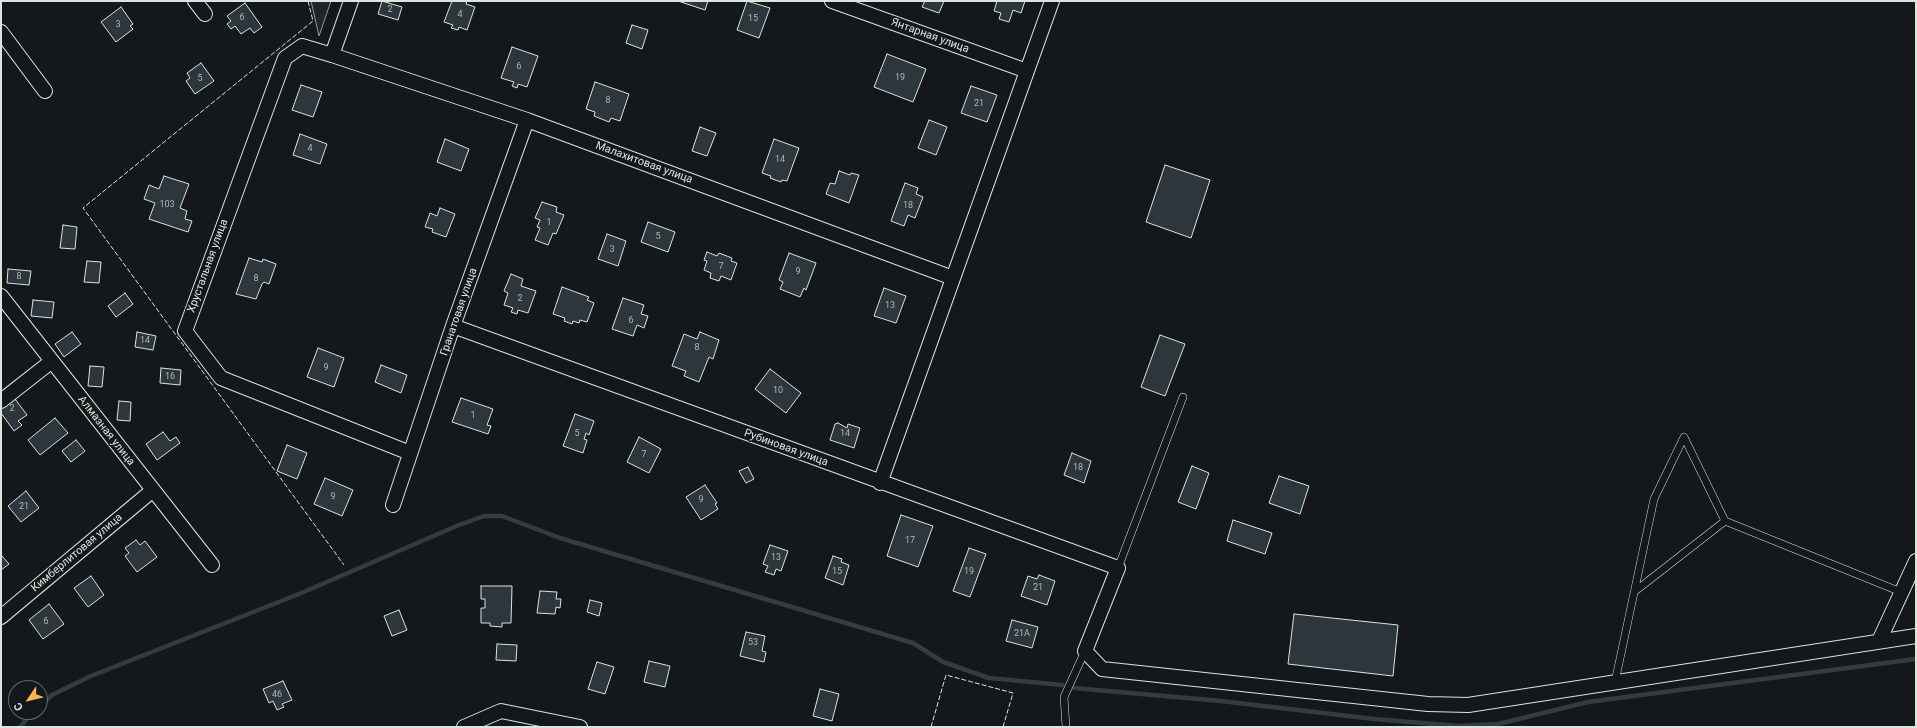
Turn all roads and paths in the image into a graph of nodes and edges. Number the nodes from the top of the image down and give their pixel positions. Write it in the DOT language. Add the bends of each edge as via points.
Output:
graph roads {
  1 [pos="195,1"];
  2 [pos="351,1"];
  3 [pos="832,1"];
  4 [pos="1052,1"];
  5 [pos="204,14"];
  6 [pos="1,32"];
  7 [pos="332,56"];
  8 [pos="1027,71"];
  9 [pos="45,92"];
  10 [pos="527,120"];
  11 [pos="953,278"];
  12 [pos="1,296"];
  13 [pos="454,326"];
  14 [pos="52,361"];
  15 [pos="1183,398"];
  16 [pos="1,401"];
  17 [pos="410,453"];
  18 [pos="880,483"];
  19 [pos="153,490"];
  20 [pos="393,505"];
  21 [pos="1725,521"];
  22 [pos="1916,561"];
  23 [pos="212,565"];
  24 [pos="1118,568"];
  25 [pos="1634,592"];
  26 [pos="1901,592"];
  27 [pos="1,617"];
  28 [pos="1916,636"];
  29 [pos="1879,641"];
  30 [pos="1085,650"];
  31 [pos="1615,682"];
  32 [pos="464,727"];
  33 [pos="580,727"];
  34 [pos="1066,727"];
  1 -- 5 [label="street"];
  2 -- 7 [label="street"];
  3 -- 8 [label="street, Янтарная улица"];
  4 -- 8 [label="street"];
  6 -- 9 [label="street"];
  7 -- 10 [label="street, Малахитовая улица"];
  7 -- 17 [label="street, Хрустальная улица" via="302,46 285,58 185,331 221,378"];
  8 -- 11 [label="street"];
  10 -- 11 [label="street, Малахитовая улица"];
  10 -- 13 [label="street, Гранатовая улица"];
  11 -- 18 [label="street"];
  12 -- 14 [label="street, Алмазная улица"];
  13 -- 17 [label="street, Гранатовая улица"];
  13 -- 18 [label="street, Рубиновая улица"];
  14 -- 16 [label="street"];
  14 -- 19 [label="street, Алмазная улица"];
  15 -- 24 [label="lane"];
  17 -- 20 [label="street, Гранатовая улица"];
  18 -- 24 [label="street, Рубиновая улица"];
  19 -- 23 [label="street, Алмазная улица"];
  19 -- 27 [label="street, Кимберлитовая улица"];
  21 -- 25 [label="lane"];
  21 -- 25 [label="lane" via="1684,437 1654,499"];
  21 -- 26 [label="lane"];
  22 -- 26 [label="street"];
  24 -- 30 [label="street"];
  25 -- 31 [label="lane"];
  26 -- 29 [label="street"];
  28 -- 29 [label="street"];
  29 -- 31 [label="street"];
  30 -- 31 [label="street" via="1102,670 1428,704 1468,704"];
  30 -- 34 [label="lane" via="1064,697"];
  32 -- 33 [label="street" via="501,711"];
}
